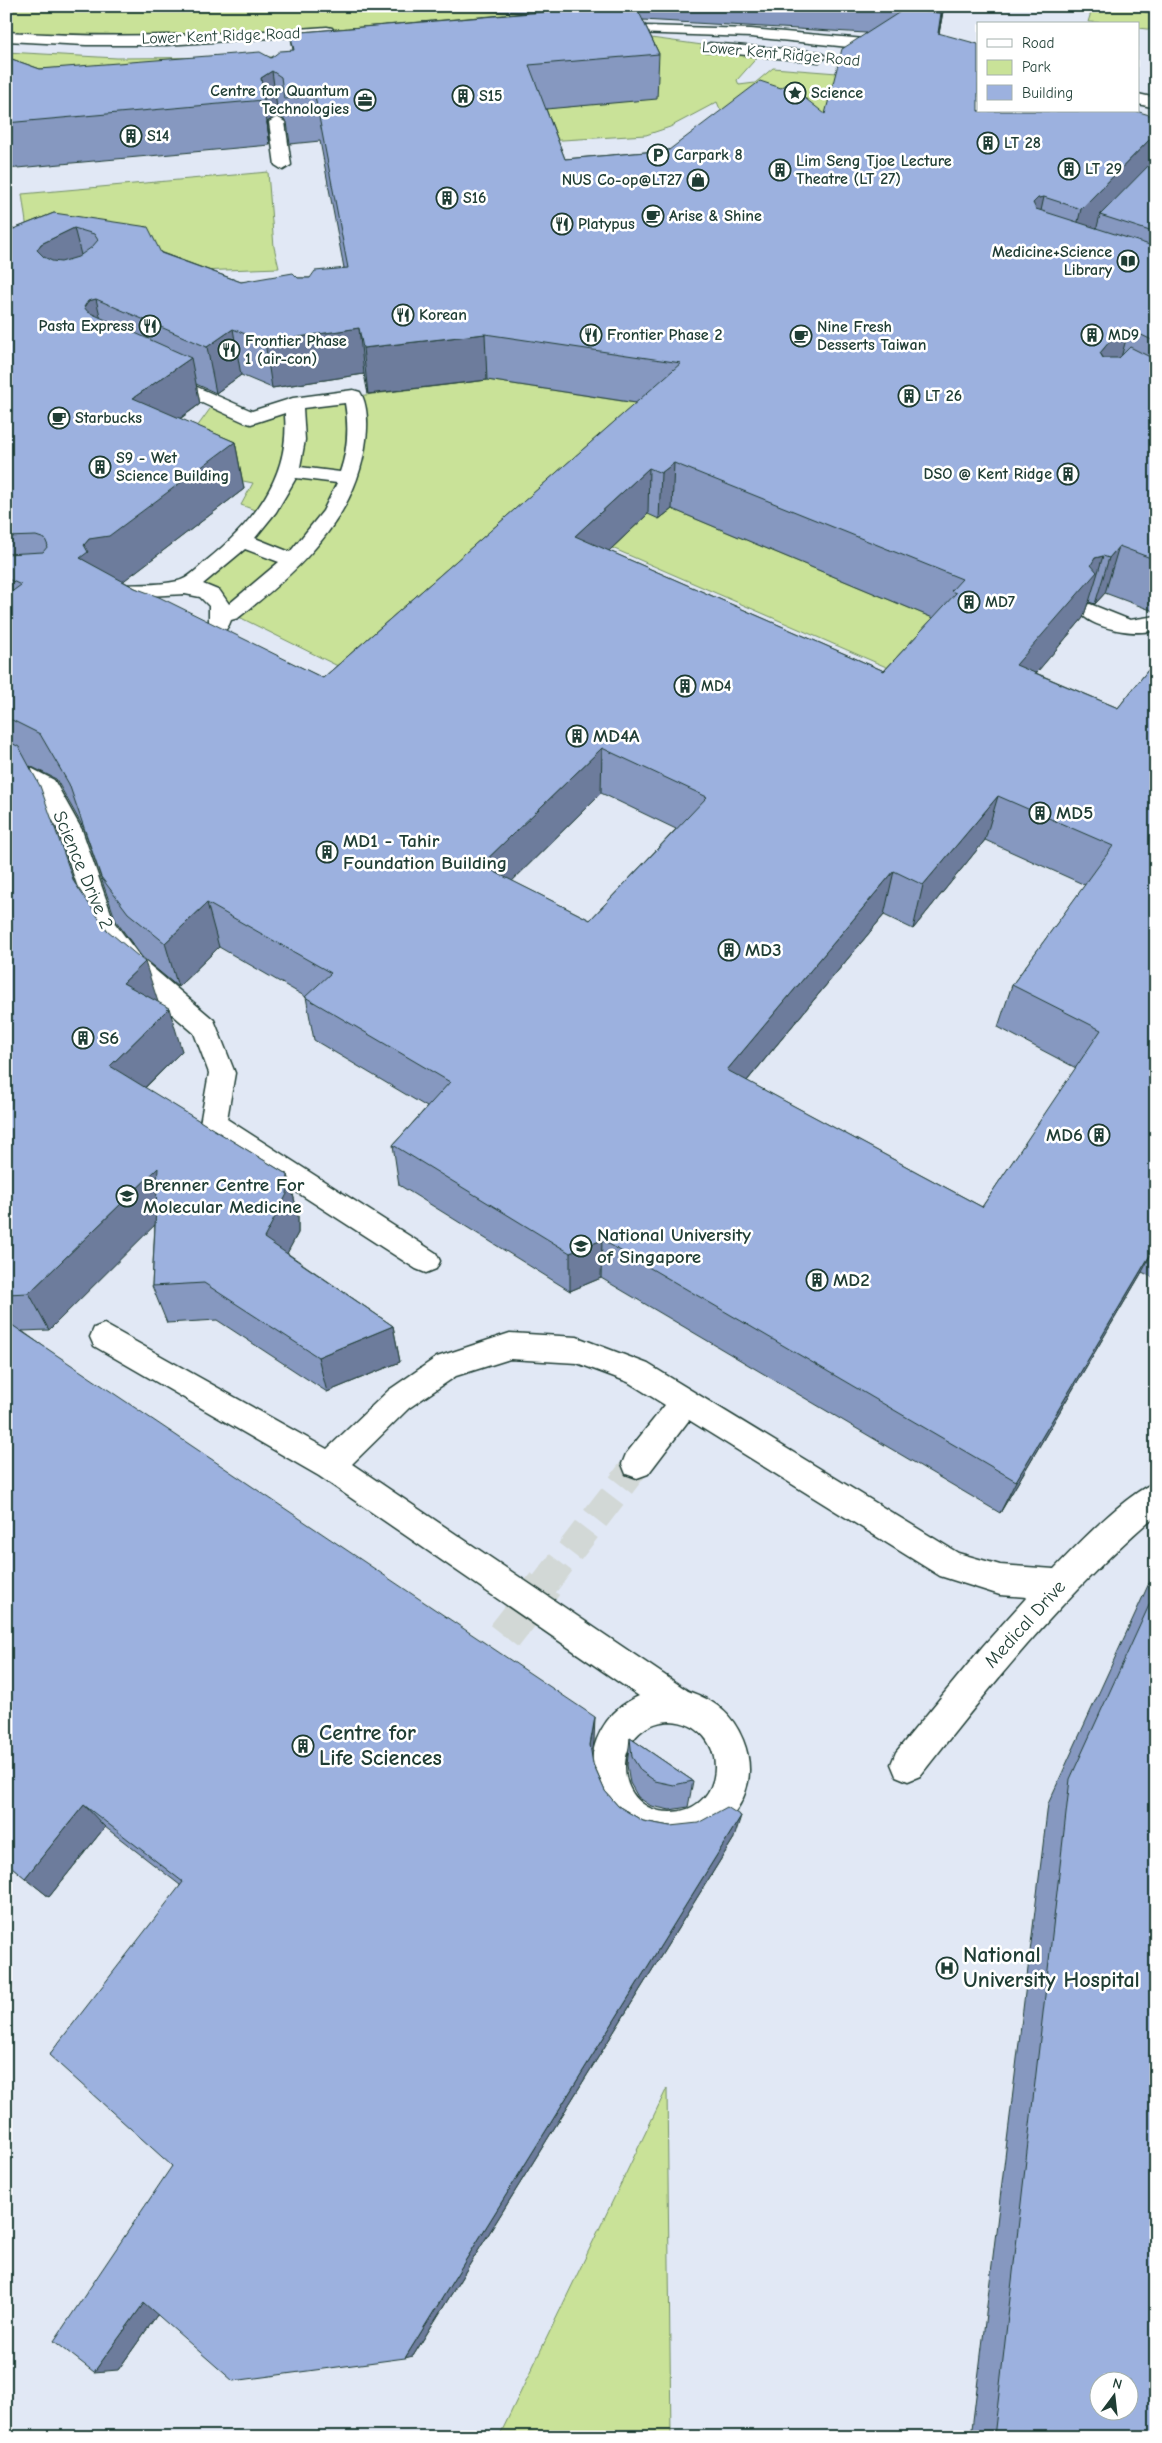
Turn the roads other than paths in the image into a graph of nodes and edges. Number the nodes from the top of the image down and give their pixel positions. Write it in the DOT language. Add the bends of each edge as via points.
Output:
graph roads {
  1 [pos="346,29"];
  2 [pos="283,35"];
  3 [pos="6,36"];
  4 [pos="902,47"];
  5 [pos="282,50"];
  6 [pos="831,58"];
  7 [pos="1140,99"];
  8 [pos="1156,103"];
  9 [pos="277,122"];
  10 [pos="283,165"];
  11 [pos="152,374"];
  12 [pos="293,404"];
  13 [pos="288,471"];
  14 [pos="348,479"];
  15 [pos="242,540"];
  16 [pos="294,561"];
  17 [pos="184,587"];
  18 [pos="1090,611"];
  19 [pos="231,613"];
  20 [pos="1156,623"];
  21 [pos="6,764"];
  22 [pos="426,1261"];
  23 [pos="104,1337"];
  24 [pos="685,1402"];
  25 [pos="637,1464"];
  26 [pos="330,1466"];
  27 [pos="1156,1496"];
  28 [pos="1062,1584"];
  29 [pos="680,1705"];
  30 [pos="908,1764"];
  1 -- 2 [label="street, Lower Kent Ridge Road"];
  2 -- 3 [label="street, Lower Kent Ridge Road" via="263,43"];
  2 -- 5 [label="street"];
  4 -- 6 [label="street, Lower Kent Ridge Road" via="751,32 592,30 635,40"];
  7 -- 8 [label="street"];
  9 -- 10 [label="street"];
  11 -- 12 [label="street" via="251,418"];
  12 -- 13 [label="street" via="296,431 294,454"];
  12 -- 14 [label="street" via="353,396 358,429"];
  13 -- 14 [label="street"];
  13 -- 15 [label="street" via="280,491"];
  14 -- 16 [label="street" via="332,511"];
  15 -- 16 [label="street"];
  15 -- 17 [label="street"];
  16 -- 19 [label="street" via="263,590"];
  17 -- 17 [label="street" via="109,592 138,617 173,636 193,637 211,632 222,613 218,601 207,592"];
  18 -- 20 [label="street" via="1132,629"];
  21 -- 22 [label="street, Science Drive 2" via="46,786 70,830 103,925 132,965 205,1026 222,1073 213,1124"];
  23 -- 26 [label="street"];
  24 -- 25 [label="street"];
  24 -- 26 [label="street" via="638,1373 577,1350 510,1346 447,1366 399,1399"];
  24 -- 28 [label="street" via="951,1566 1000,1580"];
  26 -- 29 [label="street"];
  27 -- 28 [label="street, Medical Drive" via="1120,1524"];
  28 -- 30 [label="street, Medical Drive" via="1004,1644"];
}
